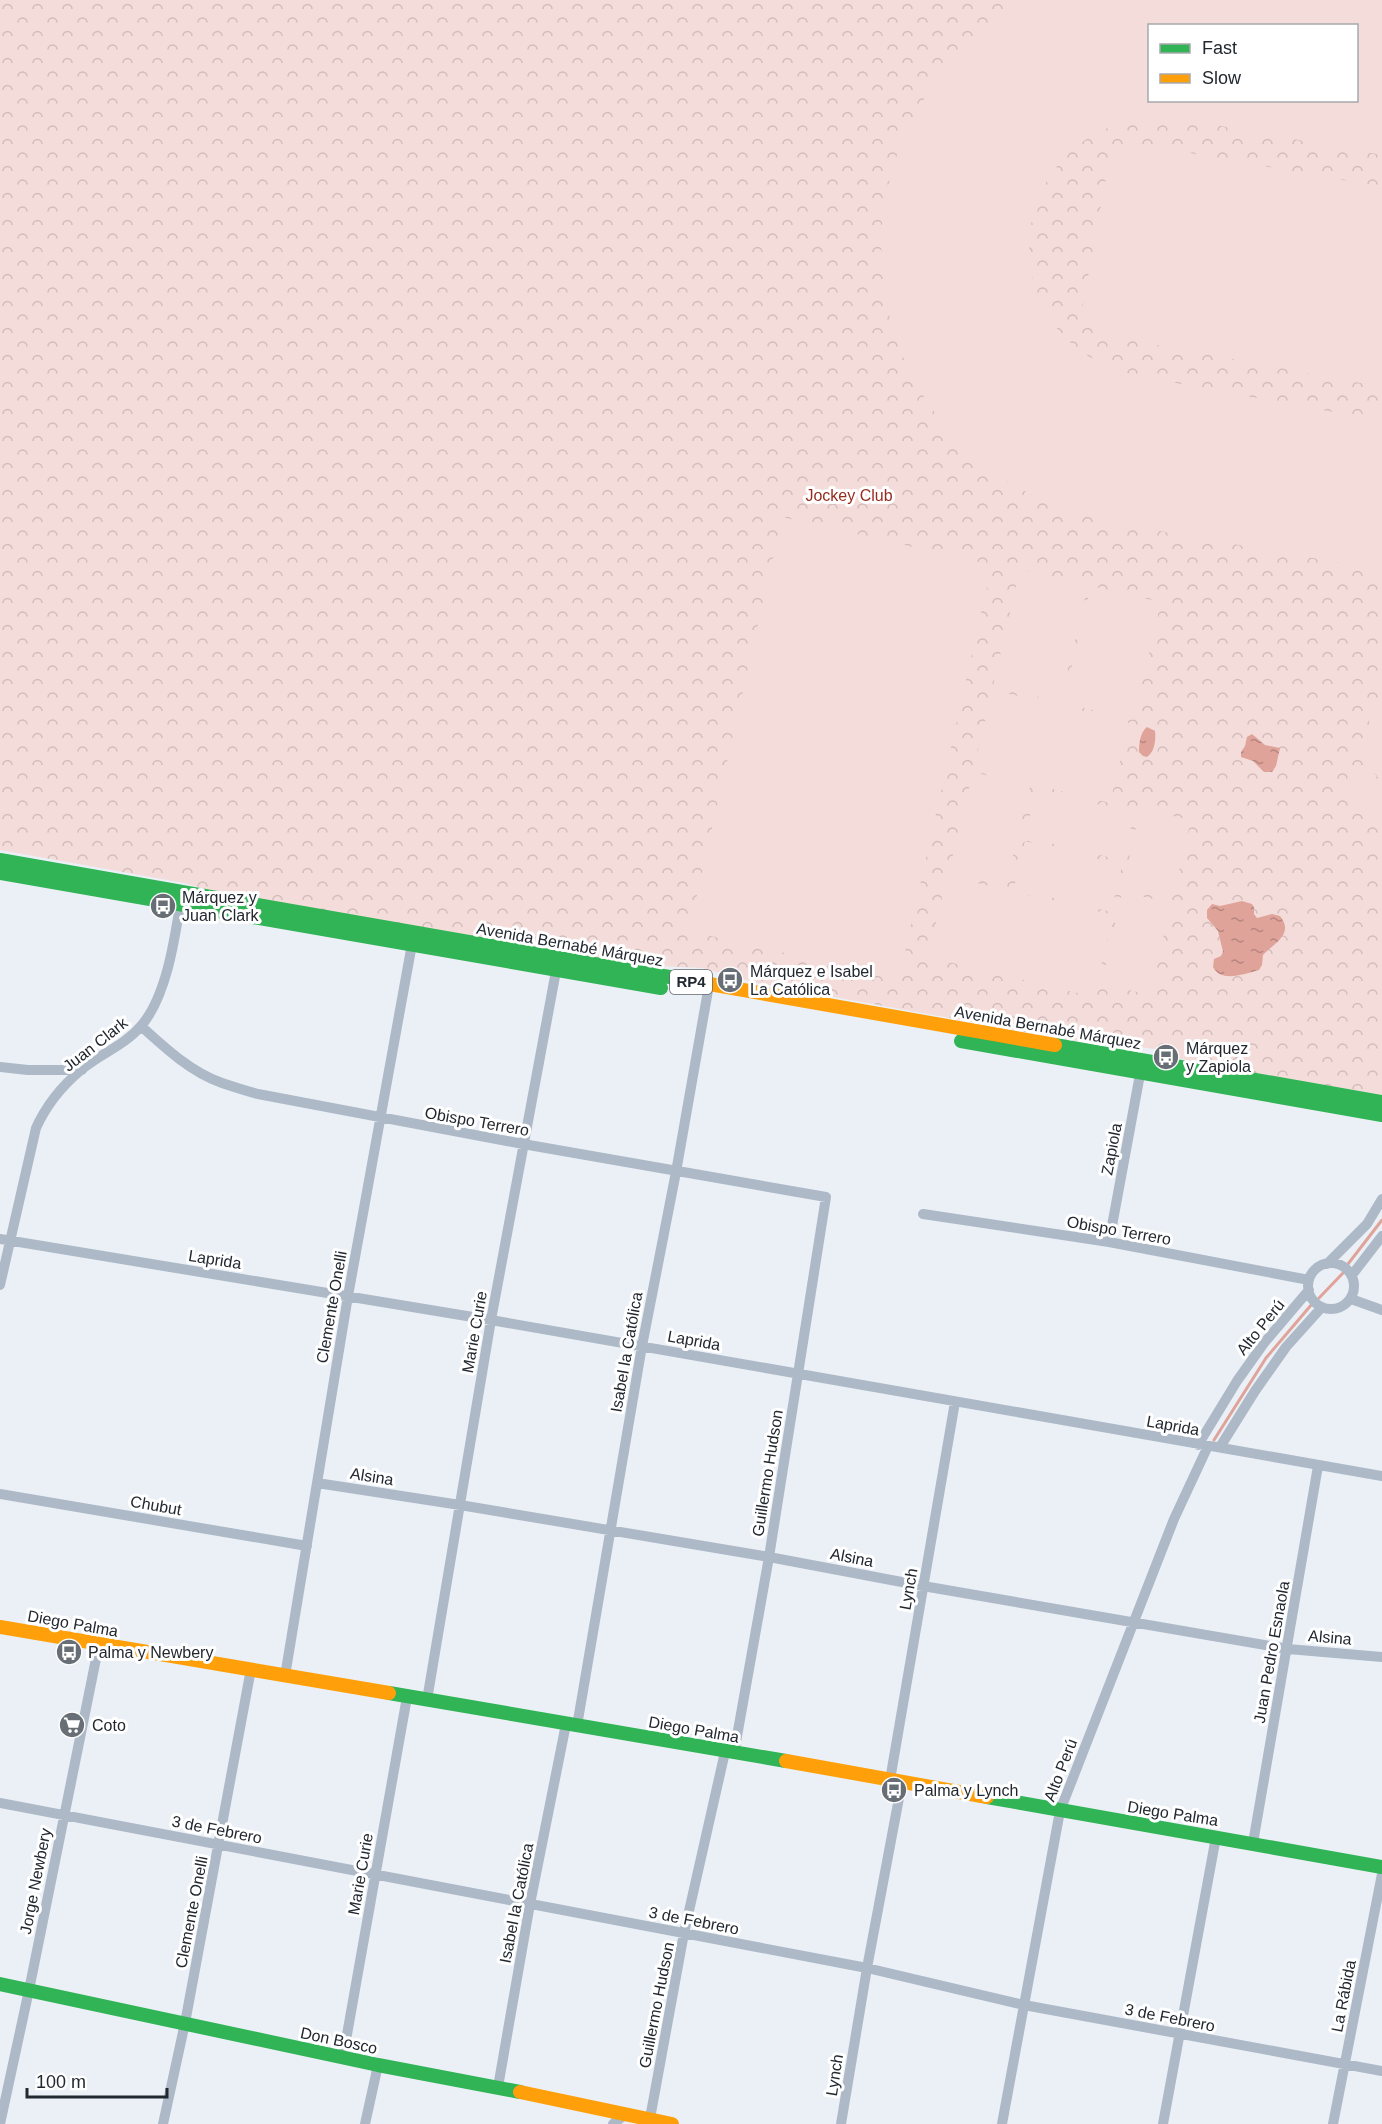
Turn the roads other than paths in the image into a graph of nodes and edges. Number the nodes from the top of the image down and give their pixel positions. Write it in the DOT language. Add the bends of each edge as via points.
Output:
graph roads {
  1 [pos="0,860"];
  2 [pos="0,873"];
  3 [pos="181,898"];
  4 [pos="412,945"];
  5 [pos="556,970"];
  6 [pos="708,990"];
  7 [pos="141,1026"];
  8 [pos="1142,1066"];
  9 [pos="0,1067"];
  10 [pos="81,1070"];
  11 [pos="1382,1102"];
  12 [pos="1382,1114"];
  13 [pos="379,1118"];
  14 [pos="523,1144"];
  15 [pos="676,1172"];
  16 [pos="826,1197"];
  17 [pos="1382,1199"];
  18 [pos="923,1214"];
  19 [pos="1382,1236"];
  20 [pos="4,1240"];
  21 [pos="1109,1242"];
  22 [pos="1327,1264"];
  23 [pos="1352,1275"];
  24 [pos="0,1285"];
  25 [pos="1309,1285"];
  26 [pos="348,1296"];
  27 [pos="1351,1299"];
  28 [pos="1322,1307"];
  29 [pos="1382,1310"];
  30 [pos="491,1320"];
  31 [pos="642,1346"];
  32 [pos="799,1374"];
  33 [pos="955,1402"];
  34 [pos="1203,1445"];
  35 [pos="1221,1447"];
  36 [pos="1318,1466"];
  37 [pos="1382,1476"];
  38 [pos="317,1483"];
  39 [pos="0,1494"];
  40 [pos="460,1504"];
  41 [pos="610,1530"];
  42 [pos="307,1546"];
  43 [pos="769,1557"];
  44 [pos="923,1586"];
  45 [pos="1134,1623"];
  46 [pos="0,1627"];
  47 [pos="99,1644"];
  48 [pos="1288,1649"];
  49 [pos="1382,1657"];
  50 [pos="251,1669"];
  51 [pos="285,1676"];
  52 [pos="406,1696"];
  53 [pos="427,1700"];
  54 [pos="572,1725"];
  55 [pos="730,1752"];
  56 [pos="896,1781"];
  57 [pos="0,1803"];
  58 [pos="1060,1811"];
  59 [pos="63,1815"];
  60 [pos="1216,1837"];
  61 [pos="1252,1843"];
  62 [pos="219,1845"];
  63 [pos="1382,1867"];
  64 [pos="1382,1874"];
  65 [pos="375,1875"];
  66 [pos="530,1904"];
  67 [pos="684,1933"];
  68 [pos="867,1968"];
  69 [pos="0,1984"];
  70 [pos="29,1990"];
  71 [pos="1024,2005"];
  72 [pos="185,2023"];
  73 [pos="1179,2034"];
  74 [pos="343,2057"];
  75 [pos="1346,2064"];
  76 [pos="378,2065"];
  77 [pos="1382,2071"];
  78 [pos="498,2087"];
  79 [pos="626,2114"];
  80 [pos="648,2123"];
  81 [pos="0,2124"];
  82 [pos="163,2124"];
  83 [pos="365,2124"];
  84 [pos="612,2124"];
  85 [pos="672,2124"];
  86 [pos="841,2124"];
  87 [pos="1002,2124"];
  88 [pos="1163,2124"];
  89 [pos="1334,2124"];
  1 -- 3 [label="main road, Avenida Bernabé Márquez / RP4"];
  2 -- 3 [label="main road, Avenida Bernabé Márquez / RP4"];
  3 -- 4 [label="main road, Avenida Bernabé Márquez / RP4"];
  3 -- 6 [label="main road, Avenida Bernabé Márquez / RP4"];
  3 -- 7 [label="street, Juan Clark" via="162,985"];
  4 -- 5 [label="main road, Avenida Bernabé Márquez / RP4"];
  4 -- 13 [label="street, Clemente Onelli"];
  5 -- 6 [label="main road, Avenida Bernabé Márquez / RP4"];
  5 -- 14 [label="street, Marie Curie"];
  6 -- 8 [label="main road, Avenida Bernabé Márquez / RP4"];
  6 -- 15 [label="street, Isabel la Católica"];
  7 -- 10 [label="street, Juan Clark"];
  7 -- 13 [label="street, Obispo Terrero" via="196,1070 220,1082 258,1094"];
  8 -- 11 [label="main road, Avenida Bernabé Márquez / RP4"];
  8 -- 12 [label="main road, Avenida Bernabé Márquez / RP4"];
  8 -- 21 [label="street, Zapiola"];
  9 -- 10 [label="street"];
  10 -- 20 [label="street, Juan Clark" via="44,1112 36,1128"];
  13 -- 14 [label="street, Obispo Terrero"];
  13 -- 26 [label="street, Clemente Onelli"];
  14 -- 15 [label="street, Obispo Terrero"];
  14 -- 30 [label="street, Marie Curie"];
  15 -- 16 [label="street, Obispo Terrero"];
  15 -- 31 [label="street, Isabel la Católica"];
  16 -- 32 [label="street, Guillermo Hudson"];
  17 -- 22 [label="street" via="1367,1224"];
  18 -- 21 [label="street, Obispo Terrero"];
  19 -- 23 [label="street"];
  20 -- 24 [label="street, Juan Clark"];
  20 -- 26 [label="street, Laprida"];
  21 -- 25 [label="street, Obispo Terrero"];
  22 -- 23 [label="street" via="1341,1266"];
  22 -- 25 [label="street" via="1316,1269"];
  23 -- 27 [label="street"];
  25 -- 28 [label="street" via="1311,1298"];
  25 -- 34 [label="street, Alto Perú" via="1237,1382"];
  26 -- 30 [label="street, Laprida"];
  26 -- 38 [label="street, Clemente Onelli"];
  27 -- 28 [label="street" via="1341,1307"];
  27 -- 29 [label="street"];
  28 -- 35 [label="street, Alto Perú" via="1286,1347"];
  30 -- 31 [label="street, Laprida"];
  30 -- 40 [label="street, Marie Curie"];
  31 -- 32 [label="street, Laprida"];
  31 -- 41 [label="street, Isabel la Católica"];
  32 -- 33 [label="street, Laprida"];
  32 -- 43 [label="street, Guillermo Hudson"];
  33 -- 34 [label="street, Laprida"];
  33 -- 44 [label="street, Lynch"];
  34 -- 35 [label="street, Laprida"];
  34 -- 45 [label="street, Alto Perú"];
  35 -- 36 [label="street, Laprida"];
  36 -- 37 [label="street, Laprida"];
  36 -- 48 [label="street, Juan Pedro Esnaola"];
  38 -- 40 [label="street, Alsina"];
  38 -- 42 [label="street, Clemente Onelli"];
  39 -- 42 [label="street, Chubut"];
  40 -- 41 [label="street, Alsina"];
  40 -- 53 [label="street, Marie Curie"];
  41 -- 43 [label="street, Alsina"];
  41 -- 54 [label="street, Isabel la Católica"];
  42 -- 51 [label="street, Clemente Onelli"];
  43 -- 44 [label="street, Alsina"];
  43 -- 55 [label="street, Guillermo Hudson"];
  44 -- 45 [label="street, Alsina"];
  44 -- 56 [label="street, Lynch"];
  45 -- 48 [label="street, Alsina"];
  45 -- 58 [label="street, Alto Perú"];
  46 -- 47 [label="main road, Diego Palma"];
  47 -- 50 [label="main road, Diego Palma"];
  47 -- 59 [label="street, Jorge Newbery"];
  48 -- 49 [label="street, Alsina"];
  48 -- 61 [label="street, Juan Pedro Esnaola"];
  50 -- 51 [label="main road, Diego Palma"];
  50 -- 62 [label="street, Clemente Onelli"];
  51 -- 52 [label="main road, Diego Palma"];
  52 -- 53 [label="main road, Diego Palma"];
  52 -- 65 [label="street, Marie Curie"];
  53 -- 54 [label="main road, Diego Palma"];
  54 -- 55 [label="main road, Diego Palma"];
  54 -- 66 [label="street, Isabel la Católica"];
  55 -- 56 [label="main road, Diego Palma"];
  55 -- 67 [label="street, Guillermo Hudson"];
  56 -- 58 [label="main road, Diego Palma"];
  56 -- 68 [label="street, Lynch"];
  57 -- 59 [label="street, 3 de Febrero"];
  58 -- 60 [label="main road, Diego Palma"];
  58 -- 71 [label="street, Alto Perú"];
  59 -- 62 [label="street, 3 de Febrero"];
  59 -- 70 [label="street, Jorge Newbery"];
  60 -- 61 [label="main road, Diego Palma"];
  60 -- 73 [label="street"];
  61 -- 63 [label="main road, Diego Palma"];
  62 -- 65 [label="street, 3 de Febrero"];
  62 -- 72 [label="street, Clemente Onelli"];
  64 -- 75 [label="street, La Rábida"];
  65 -- 66 [label="street, 3 de Febrero"];
  65 -- 74 [label="street, Marie Curie"];
  66 -- 67 [label="street, 3 de Febrero"];
  66 -- 78 [label="street, Isabel la Católica"];
  67 -- 68 [label="street, 3 de Febrero"];
  67 -- 80 [label="street, Guillermo Hudson"];
  68 -- 71 [label="street, 3 de Febrero"];
  68 -- 86 [label="street, Lynch"];
  69 -- 70 [label="main road, Don Bosco"];
  70 -- 72 [label="main road, Don Bosco"];
  70 -- 81 [label="street, Jorge Newbery"];
  71 -- 73 [label="street, 3 de Febrero"];
  71 -- 87 [label="street, Alto Perú"];
  72 -- 74 [label="main road, Don Bosco"];
  72 -- 82 [label="street, Clemente Onelli"];
  73 -- 75 [label="street, 3 de Febrero"];
  73 -- 88 [label="street"];
  74 -- 76 [label="main road, Don Bosco"];
  75 -- 77 [label="street, 3 de Febrero"];
  75 -- 89 [label="street, La Rábida"];
  76 -- 78 [label="main road, Don Bosco"];
  76 -- 83 [label="street"];
  78 -- 79 [label="main road, Don Bosco"];
  79 -- 80 [label="main road, Don Bosco"];
  79 -- 84 [label="street"];
  80 -- 85 [label="main road, Don Bosco"];
}
